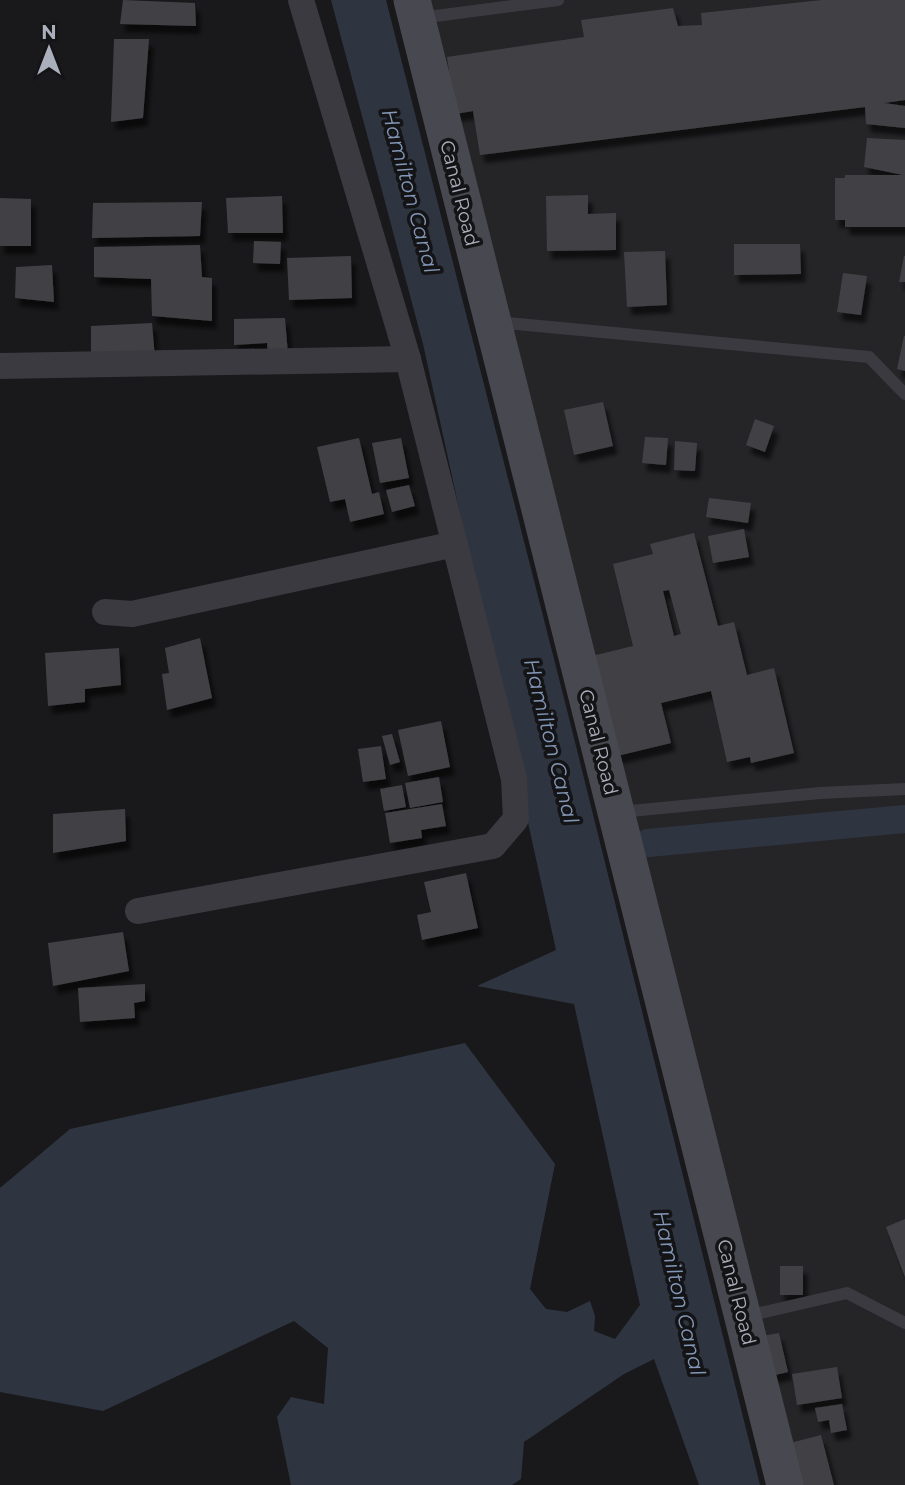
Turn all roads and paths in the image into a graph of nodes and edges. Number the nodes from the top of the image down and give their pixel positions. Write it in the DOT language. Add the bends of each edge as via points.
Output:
graph roads {
  1 [pos="301,0"];
  2 [pos="558,0"];
  3 [pos="414,9"];
  4 [pos="492,321"];
  5 [pos="408,359"];
  6 [pos="0,366"];
  7 [pos="905,394"];
  8 [pos="455,544"];
  9 [pos="105,612"];
  10 [pos="905,789"];
  11 [pos="617,813"];
  12 [pos="138,911"];
  13 [pos="743,1317"];
  14 [pos="905,1323"];
  15 [pos="785,1485"];
  1 -- 5 [label="street"];
  2 -- 3 [label="lane"];
  3 -- 4 [label="main road, Canal Road"];
  4 -- 7 [label="lane" via="869,357"];
  4 -- 11 [label="main road, Canal Road"];
  5 -- 6 [label="street"];
  5 -- 8 [label="street"];
  8 -- 9 [label="street" via="132,614"];
  8 -- 12 [label="street" via="514,779 516,819 493,846"];
  10 -- 11 [label="lane"];
  11 -- 13 [label="main road, Canal Road"];
  13 -- 14 [label="lane" via="847,1293"];
  13 -- 15 [label="main road, Canal Road"];
}
